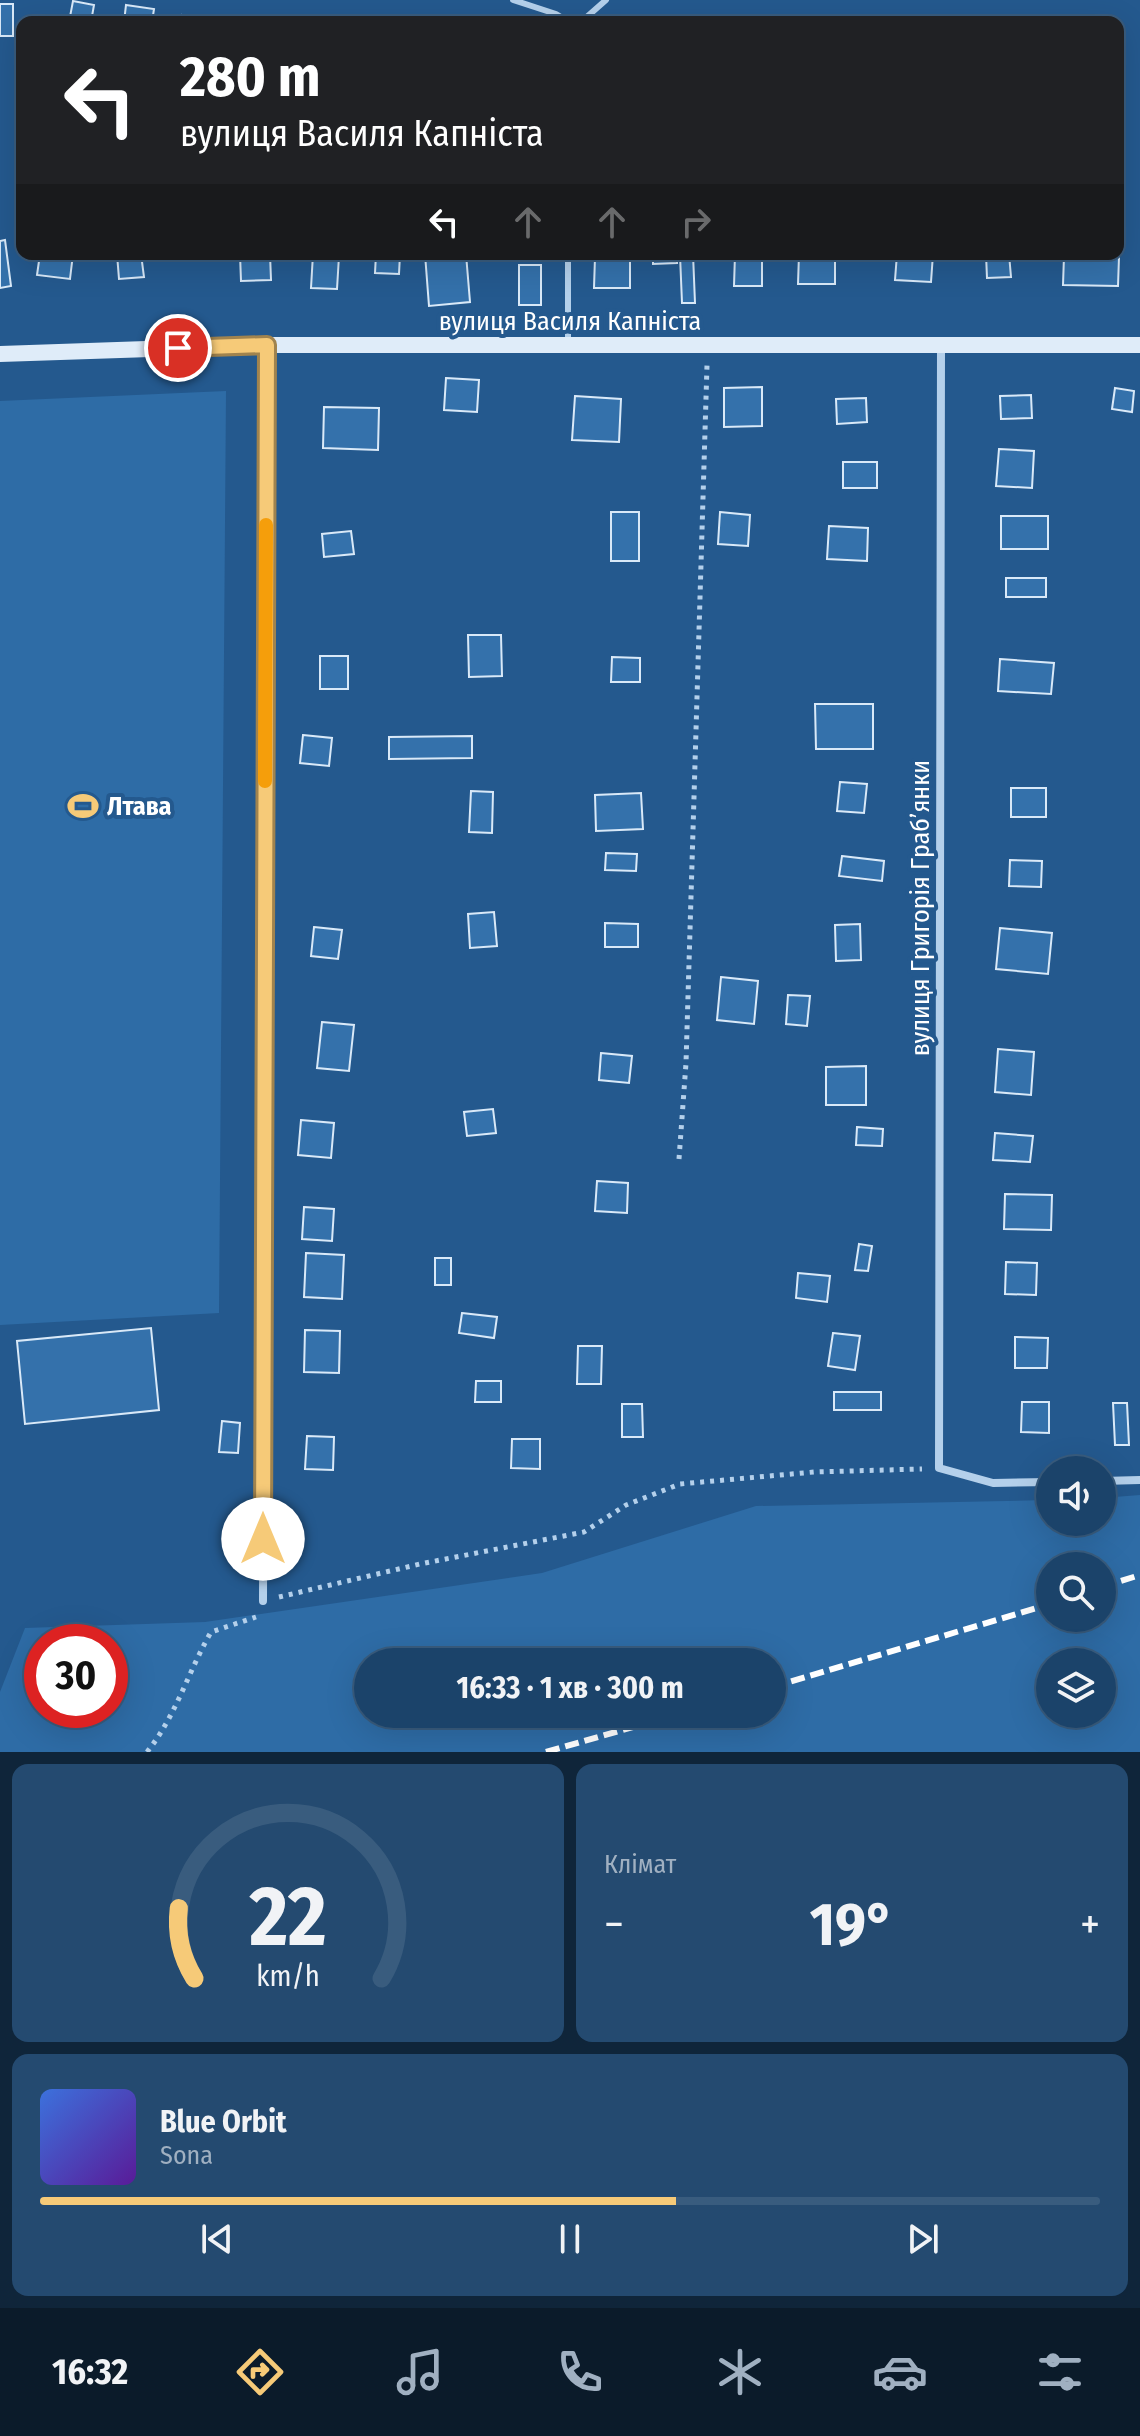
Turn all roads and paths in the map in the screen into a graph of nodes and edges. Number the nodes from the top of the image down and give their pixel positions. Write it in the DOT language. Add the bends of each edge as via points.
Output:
graph roads {
  1 [pos="513,0"];
  2 [pos="606,0"];
  3 [pos="559,16"];
  4 [pos="588,16"];
  5 [pos="568,260"];
  6 [pos="708,344"];
  7 [pos="267,345"];
  8 [pos="1140,345"];
  9 [pos="568,347"];
  10 [pos="941,347"];
  11 [pos="0,354"];
  12 [pos="679,1159"];
  13 [pos="939,1468"];
  14 [pos="1140,1480"];
  15 [pos="1116,1481"];
  16 [pos="1036,1482"];
  17 [pos="263,1601"];
  18 [pos="147,1752"];
  1 -- 3 [label="lane"];
  2 -- 4 [label="lane"];
  5 -- 9 [label="lane"];
  6 -- 9 [label="street, вулиця Василя Капніста"];
  6 -- 10 [label="street, вулиця Василя Капніста"];
  6 -- 12 [label="path"];
  7 -- 9 [label="street, вулиця Василя Капніста"];
  7 -- 11 [label="street, вулиця Василя Капніста"];
  7 -- 17 [label="street"];
  8 -- 10 [label="street, вулиця Василя Капніста"];
  10 -- 13 [label="street, вулиця Григорія Грабʼянки"];
  13 -- 16 [label="street" via="993,1483"];
  13 -- 17 [label="path" via="680,1484 626,1505 584,1532"];
  14 -- 15 [label="street"];
  17 -- 18 [label="path" via="262,1615 211,1632 169,1724"];
}
